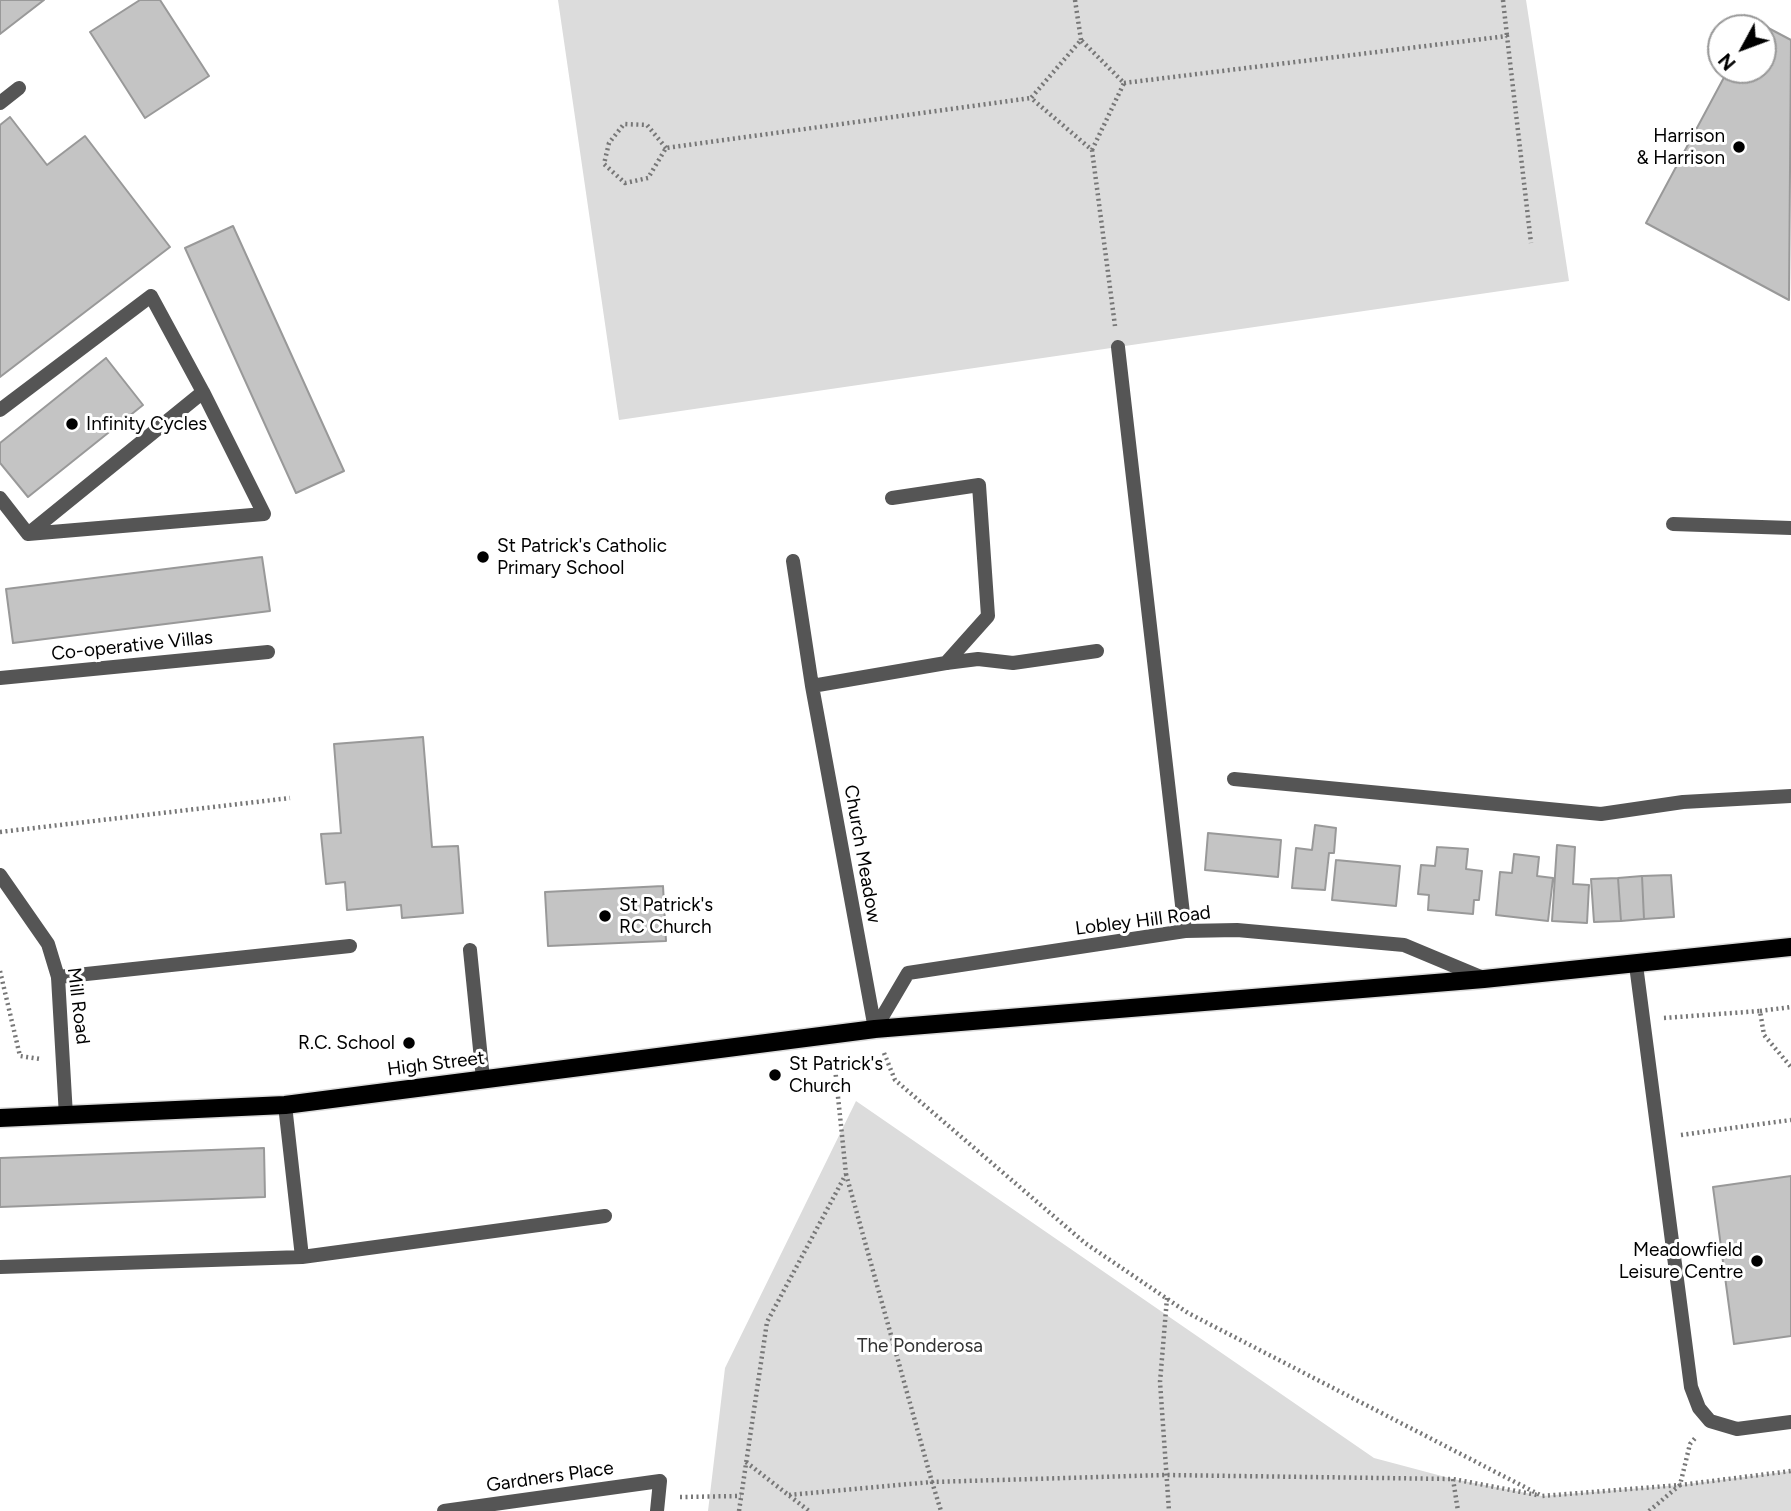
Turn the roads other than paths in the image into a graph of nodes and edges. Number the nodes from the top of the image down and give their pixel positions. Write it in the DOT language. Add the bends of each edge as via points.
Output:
graph roads {
  1 [pos="19,88"];
  2 [pos="0,103"];
  3 [pos="1118,347"];
  4 [pos="204,392"];
  5 [pos="0,410"];
  6 [pos="0,498"];
  7 [pos="892,498"];
  8 [pos="1673,524"];
  9 [pos="1791,528"];
  10 [pos="28,534"];
  11 [pos="793,561"];
  12 [pos="268,652"];
  13 [pos="1097,652"];
  14 [pos="946,663"];
  15 [pos="0,678"];
  16 [pos="812,686"];
  17 [pos="1234,779"];
  18 [pos="1791,796"];
  19 [pos="0,875"];
  20 [pos="1185,931"];
  21 [pos="350,946"];
  22 [pos="1791,947"];
  23 [pos="470,950"];
  24 [pos="1636,965"];
  25 [pos="58,977"];
  26 [pos="1484,979"];
  27 [pos="875,1029"];
  28 [pos="483,1079"];
  29 [pos="285,1105"];
  30 [pos="66,1116"];
  31 [pos="0,1118"];
  32 [pos="605,1216"];
  33 [pos="302,1257"];
  34 [pos="0,1267"];
  35 [pos="1791,1422"];
  36 [pos="444,1511"];
  37 [pos="657,1511"];
  1 -- 2 [label="street"];
  3 -- 20 [label="street"];
  4 -- 5 [label="street" via="151,296"];
  4 -- 10 [label="street"];
  4 -- 10 [label="street" via="264,514"];
  6 -- 10 [label="street"];
  7 -- 14 [label="street" via="979,485 988,616"];
  8 -- 9 [label="street"];
  11 -- 16 [label="street, Church Meadow"];
  12 -- 15 [label="street, Co-operative Villas"];
  13 -- 14 [label="street" via="1013,663 978,659"];
  14 -- 16 [label="street"];
  16 -- 27 [label="street, Church Meadow"];
  17 -- 18 [label="street" via="1601,814 1683,802"];
  19 -- 25 [label="street, Mill Road" via="48,944"];
  20 -- 26 [label="street, Lobley Hill Road" via="1237,930 1404,945"];
  20 -- 27 [label="street, Lobley Hill Road" via="908,973"];
  21 -- 25 [label="street"];
  22 -- 24 [label="main road, High Street"];
  23 -- 28 [label="street"];
  24 -- 26 [label="main road, High Street"];
  24 -- 35 [label="street" via="1691,1387 1710,1421 1737,1429"];
  25 -- 30 [label="street, Mill Road"];
  26 -- 27 [label="main road, High Street"];
  27 -- 28 [label="main road, High Street"];
  28 -- 29 [label="main road, High Street"];
  29 -- 30 [label="main road, High Street"];
  29 -- 33 [label="street"];
  30 -- 31 [label="main road, High Street"];
  32 -- 33 [label="street"];
  33 -- 34 [label="street"];
  36 -- 37 [label="street, Gardners Place" via="660,1481"];
}
